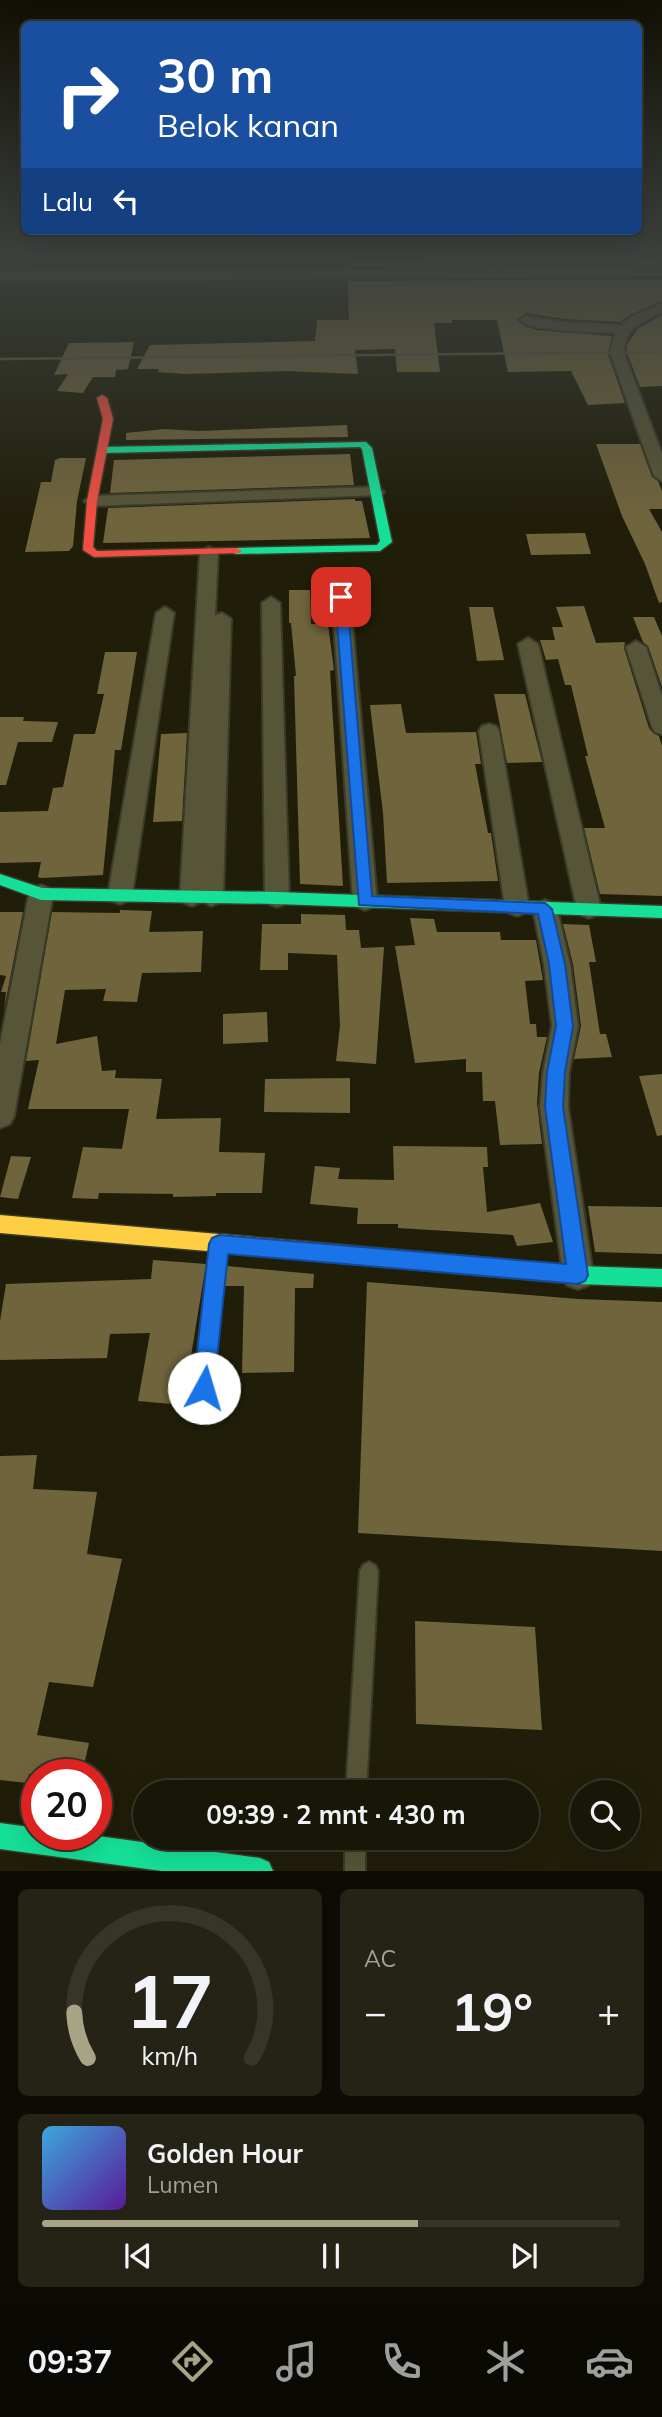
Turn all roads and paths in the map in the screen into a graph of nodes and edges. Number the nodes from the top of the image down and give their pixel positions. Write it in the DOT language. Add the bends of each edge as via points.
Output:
graph roads {
  1 [pos="616,343"];
  2 [pos="102,398"];
  3 [pos="103,450"];
  4 [pos="662,476"];
  5 [pos="376,492"];
  6 [pos="92,501"];
  7 [pos="217,552"];
  8 [pos="341,597"];
  9 [pos="271,603"];
  10 [pos="165,613"];
  11 [pos="528,644"];
  12 [pos="636,647"];
  13 [pos="662,727"];
  14 [pos="489,730"];
  15 [pos="0,879"];
  16 [pos="41,894"];
  17 [pos="120,895"];
  18 [pos="202,897"];
  19 [pos="277,898"];
  20 [pos="365,901"];
  21 [pos="531,908"];
  22 [pos="589,909"];
  23 [pos="662,912"];
  24 [pos="0,1116"];
  25 [pos="0,1224"];
  26 [pos="219,1244"];
  27 [pos="578,1275"];
  28 [pos="662,1278"];
  29 [pos="204,1388"];
  30 [pos="369,1572"];
  31 [pos="357,1780"];
  32 [pos="0,1836"];
  33 [pos="355,1850"];
  34 [pos="260,1871"];
  35 [pos="355,1871"];
  1 -- 4 [label="street"];
  2 -- 3 [label="main road" via="108,419"];
  3 -- 5 [label="main road" via="353,442 366,448"];
  3 -- 6 [label="main road"];
  5 -- 6 [label="street"];
  5 -- 7 [label="main road" via="386,542 380,548"];
  6 -- 7 [label="main road" via="87,548 94,554"];
  7 -- 18 [label="street"];
  8 -- 20 [label="street"];
  9 -- 19 [label="street"];
  10 -- 17 [label="street"];
  11 -- 22 [label="street"];
  12 -- 13 [label="street"];
  14 -- 21 [label="street"];
  15 -- 16 [label="main road"];
  16 -- 17 [label="main road"];
  16 -- 24 [label="street"];
  17 -- 18 [label="main road"];
  18 -- 19 [label="main road"];
  19 -- 20 [label="main road"];
  20 -- 21 [label="main road"];
  21 -- 22 [label="main road"];
  21 -- 27 [label="street" via="557,964 565,1026 554,1107"];
  22 -- 23 [label="main road"];
  25 -- 26 [label="main road"];
  26 -- 27 [label="main road"];
  26 -- 29 [label="lane"];
  27 -- 28 [label="main road"];
  30 -- 31 [label="lane"];
  32 -- 34 [label="main road"];
  33 -- 35 [label="lane"];
}
